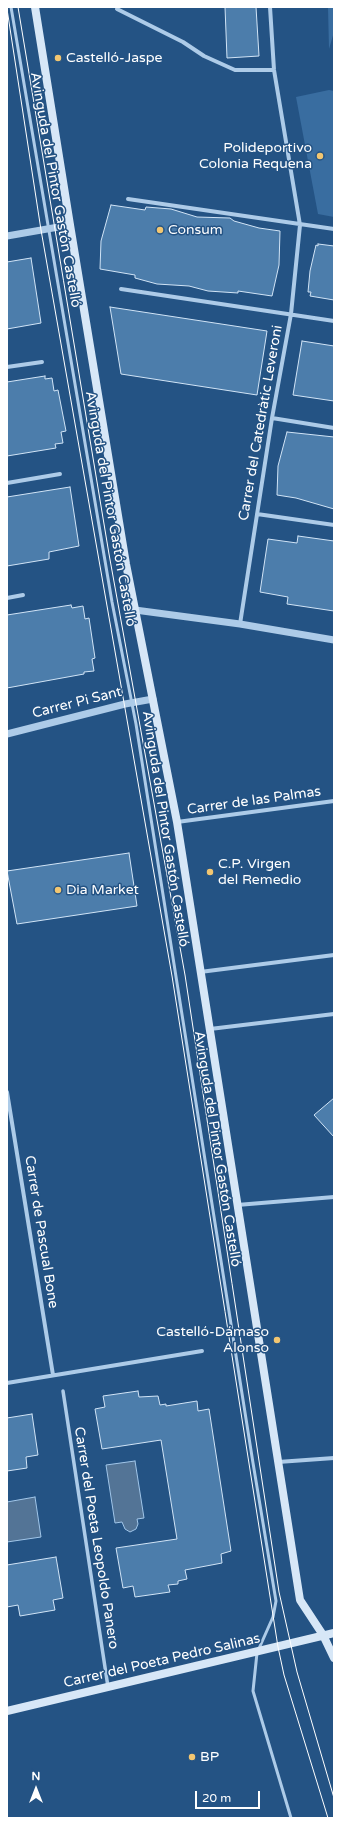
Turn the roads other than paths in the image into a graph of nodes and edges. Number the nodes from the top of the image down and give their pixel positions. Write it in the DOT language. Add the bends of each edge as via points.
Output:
graph roads {
  1 [pos="11,7"];
  2 [pos="35,7"];
  3 [pos="270,7"];
  4 [pos="117,9"];
  5 [pos="274,70"];
  6 [pos="128,198"];
  7 [pos="70,225"];
  8 [pos="300,225"];
  9 [pos="49,229"];
  10 [pos="334,229"];
  11 [pos="7,236"];
  12 [pos="121,289"];
  13 [pos="291,314"];
  14 [pos="334,321"];
  15 [pos="42,362"];
  16 [pos="7,367"];
  17 [pos="272,418"];
  18 [pos="334,428"];
  19 [pos="60,474"];
  20 [pos="7,483"];
  21 [pos="257,514"];
  22 [pos="334,525"];
  23 [pos="23,595"];
  24 [pos="7,598"];
  25 [pos="135,610"];
  26 [pos="240,624"];
  27 [pos="334,640"];
  28 [pos="153,699"];
  29 [pos="131,703"];
  30 [pos="7,734"];
  31 [pos="334,801"];
  32 [pos="177,822"];
  33 [pos="334,955"];
  34 [pos="200,972"];
  35 [pos="334,1014"];
  36 [pos="210,1029"];
  37 [pos="7,1092"];
  38 [pos="334,1197"];
  39 [pos="237,1205"];
  40 [pos="202,1351"];
  41 [pos="53,1375"];
  42 [pos="7,1383"];
  43 [pos="63,1391"];
  44 [pos="334,1458"];
  45 [pos="278,1462"];
  46 [pos="334,1633"];
  47 [pos="323,1635"];
  48 [pos="257,1652"];
  49 [pos="334,1658"];
  50 [pos="108,1687"];
  51 [pos="7,1711"];
  52 [pos="291,1818"];
  1 -- 9 [label="lane, Avinguda del Pintor Gastón Castelló"];
  2 -- 7 [label="main road, Avinguda del Pintor Gastón Castelló"];
  3 -- 5 [label="street, Carrer del Catedràtic Leveroni"];
  4 -- 5 [label="street" via="235,70"];
  5 -- 8 [label="street, Carrer del Catedràtic Leveroni"];
  6 -- 8 [label="street"];
  7 -- 9 [label="street"];
  7 -- 25 [label="main road, Avinguda del Pintor Gastón Castelló"];
  8 -- 10 [label="street"];
  8 -- 13 [label="street, Carrer del Catedràtic Leveroni"];
  9 -- 11 [label="street"];
  9 -- 29 [label="lane, Avinguda del Pintor Gastón Castelló"];
  12 -- 13 [label="street"];
  13 -- 14 [label="street"];
  13 -- 17 [label="street, Carrer del Catedràtic Leveroni"];
  15 -- 16 [label="street"];
  17 -- 18 [label="street"];
  17 -- 21 [label="street, Carrer del Catedràtic Leveroni"];
  19 -- 20 [label="street"];
  21 -- 22 [label="street"];
  21 -- 26 [label="street, Carrer del Catedràtic Leveroni"];
  23 -- 24 [label="street"];
  25 -- 26 [label="street"];
  25 -- 28 [label="main road, Avinguda del Pintor Gastón Castelló"];
  26 -- 27 [label="street"];
  28 -- 29 [label="street, Carrer Pi Sant"];
  28 -- 32 [label="main road, Avinguda del Pintor Gastón Castelló"];
  29 -- 30 [label="street, Carrer Pi Sant"];
  29 -- 48 [label="lane, Avinguda del Pintor Gastón Castelló" via="276,1601 273,1617"];
  31 -- 32 [label="street, Carrer de las Palmas"];
  32 -- 34 [label="main road, Avinguda del Pintor Gastón Castelló"];
  33 -- 34 [label="street"];
  34 -- 36 [label="main road, Avinguda del Pintor Gastón Castelló"];
  35 -- 36 [label="street"];
  36 -- 39 [label="main road, Avinguda del Pintor Gastón Castelló"];
  37 -- 41 [label="street, Carrer de Pascual Bone"];
  38 -- 39 [label="street"];
  39 -- 45 [label="main road, Avinguda del Pintor Gastón Castelló"];
  40 -- 41 [label="street"];
  41 -- 42 [label="street"];
  43 -- 50 [label="street, Carrer del Poeta Leopoldo Panero"];
  44 -- 45 [label="street"];
  45 -- 47 [label="main road, Avinguda del Pintor Gastón Castelló" via="300,1600"];
  46 -- 47 [label="main road, Carrer del Poeta Pedro Salinas"];
  47 -- 48 [label="main road, Carrer del Poeta Pedro Salinas"];
  47 -- 49 [label="main road, Avinguda del Pintor Gastón Castelló"];
  48 -- 50 [label="main road, Carrer del Poeta Pedro Salinas"];
  48 -- 52 [label="lane, Avinguda del Pintor Gastón Castelló" via="253,1691"];
  50 -- 51 [label="main road, Carrer del Poeta Pedro Salinas"];
}
